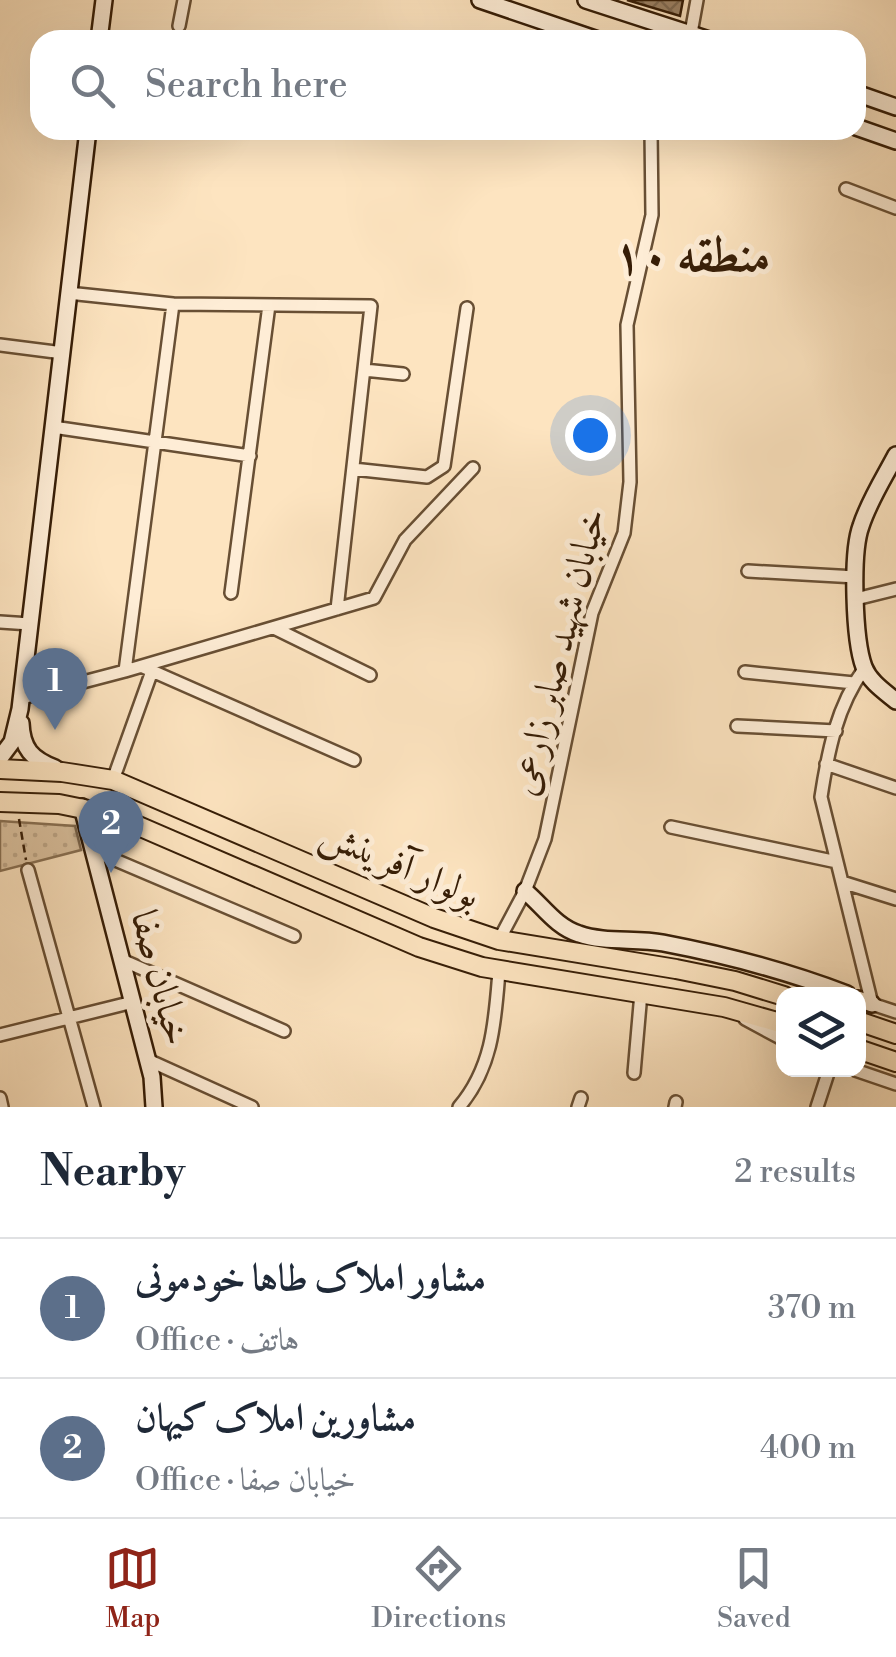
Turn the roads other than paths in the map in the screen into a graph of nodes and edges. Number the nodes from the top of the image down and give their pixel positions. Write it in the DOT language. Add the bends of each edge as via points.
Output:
graph roads {
  1 [pos="104,0"];
  2 [pos="184,0"];
  3 [pos="480,0"];
  4 [pos="586,0"];
  5 [pos="698,0"];
  6 [pos="179,26"];
  7 [pos="100,30"];
  8 [pos="568,30"];
  9 [pos="681,30"];
  10 [pos="691,30"];
  11 [pos="866,96"];
  12 [pos="896,107"];
  13 [pos="866,130"];
  14 [pos="87,140"];
  15 [pos="651,140"];
  16 [pos="896,141"];
  17 [pos="846,189"];
  18 [pos="896,208"];
  19 [pos="68,293"];
  20 [pos="173,304"];
  21 [pos="269,305"];
  22 [pos="467,308"];
  23 [pos="0,345"];
  24 [pos="64,353"];
  25 [pos="364,370"];
  26 [pos="403,374"];
  27 [pos="53,427"];
  28 [pos="156,443"];
  29 [pos="896,455"];
  30 [pos="250,456"];
  31 [pos="473,468"];
  32 [pos="353,469"];
  33 [pos="748,571"];
  34 [pos="856,577"];
  35 [pos="896,589"];
  36 [pos="231,593"];
  37 [pos="856,599"];
  38 [pos="337,609"];
  39 [pos="0,622"];
  40 [pos="30,624"];
  41 [pos="274,628"];
  42 [pos="147,669"];
  43 [pos="864,669"];
  44 [pos="126,672"];
  45 [pos="745,672"];
  46 [pos="370,675"];
  47 [pos="854,683"];
  48 [pos="896,701"];
  49 [pos="21,704"];
  50 [pos="738,726"];
  51 [pos="836,731"];
  52 [pos="0,758"];
  53 [pos="354,760"];
  54 [pos="826,764"];
  55 [pos="0,769"];
  56 [pos="62,772"];
  57 [pos="112,780"];
  58 [pos="896,788"];
  59 [pos="8,802"];
  60 [pos="82,807"];
  61 [pos="671,827"];
  62 [pos="94,852"];
  63 [pos="838,862"];
  64 [pos="28,870"];
  65 [pos="842,882"];
  66 [pos="526,892"];
  67 [pos="896,900"];
  68 [pos="294,936"];
  69 [pos="499,940"];
  70 [pos="122,960"];
  71 [pos="499,971"];
  72 [pos="830,987"];
  73 [pos="863,987"];
  74 [pos="641,993"];
  75 [pos="776,994"];
  76 [pos="133,1002"];
  77 [pos="866,1002"];
  78 [pos="724,1007"];
  79 [pos="896,1012"];
  80 [pos="70,1018"];
  81 [pos="776,1022"];
  82 [pos="866,1025"];
  83 [pos="284,1030"];
  84 [pos="896,1034"];
  85 [pos="0,1035"];
  86 [pos="776,1036"];
  87 [pos="866,1052"];
  88 [pos="148,1060"];
  89 [pos="896,1062"];
  90 [pos="634,1073"];
  91 [pos="866,1074"];
  92 [pos="826,1077"];
  93 [pos="896,1084"];
  94 [pos="0,1098"];
  95 [pos="2,1107"];
  96 [pos="94,1107"];
  97 [pos="154,1107"];
  98 [pos="252,1107"];
  99 [pos="459,1107"];
  100 [pos="817,1107"];
  1 -- 7 [label="street"];
  2 -- 6 [label="street"];
  3 -- 8 [label="street"];
  4 -- 9 [label="street"];
  5 -- 10 [label="street"];
  11 -- 12 [label="street"];
  13 -- 16 [label="street"];
  14 -- 19 [label="street"];
  15 -- 66 [label="street, خیابان شهید صابر زارعی" via="652,215 628,326 630,482 624,533 592,612 545,839"];
  17 -- 18 [label="street"];
  19 -- 20 [label="street"];
  19 -- 24 [label="street"];
  20 -- 21 [label="street"];
  20 -- 28 [label="street"];
  21 -- 25 [label="street" via="371,306"];
  21 -- 30 [label="street"];
  22 -- 32 [label="street" via="444,466 427,476"];
  23 -- 24 [label="street"];
  24 -- 27 [label="street"];
  25 -- 26 [label="street"];
  25 -- 32 [label="street"];
  27 -- 28 [label="street"];
  27 -- 40 [label="street"];
  28 -- 30 [label="street"];
  28 -- 44 [label="street"];
  29 -- 34 [label="street" via="860,528"];
  30 -- 36 [label="street"];
  31 -- 38 [label="street" via="405,540 374,598"];
  32 -- 38 [label="street"];
  33 -- 34 [label="street"];
  34 -- 37 [label="street"];
  35 -- 37 [label="street"];
  37 -- 43 [label="street"];
  38 -- 41 [label="street"];
  39 -- 40 [label="street"];
  40 -- 49 [label="street"];
  41 -- 42 [label="street"];
  41 -- 46 [label="street"];
  42 -- 44 [label="street"];
  42 -- 53 [label="street"];
  42 -- 57 [label="street"];
  43 -- 47 [label="street"];
  43 -- 48 [label="street"];
  44 -- 49 [label="street"];
  45 -- 47 [label="street"];
  47 -- 51 [label="street"];
  49 -- 52 [label="street" via="12,742"];
  49 -- 56 [label="street" via="27,751"];
  50 -- 51 [label="street"];
  51 -- 54 [label="street"];
  54 -- 58 [label="street"];
  54 -- 63 [label="street" via="821,797"];
  55 -- 56 [label="main road, بولوار آفرینش"];
  56 -- 57 [label="main road, بولوار آفرینش"];
  57 -- 69 [label="main road, بولوار آفرینش"];
  59 -- 60 [label="main road, بولوار آفرینش"];
  60 -- 62 [label="street, خیابان صفا"];
  60 -- 71 [label="main road, بولوار آفرینش" via="420,947"];
  61 -- 63 [label="street"];
  62 -- 68 [label="street"];
  62 -- 70 [label="street, خیابان صفا"];
  63 -- 65 [label="street"];
  64 -- 80 [label="street"];
  65 -- 67 [label="street"];
  65 -- 73 [label="street"];
  66 -- 69 [label="street, خیابان شهید صابر زارعی"];
  66 -- 72 [label="street" via="580,935 658,942"];
  69 -- 75 [label="main road, بولوار آفرینش" via="676,969"];
  70 -- 76 [label="street, خیابان صفا"];
  70 -- 83 [label="street"];
  71 -- 74 [label="main road, بولوار آفرینش"];
  71 -- 99 [label="street" via="494,1035 474,1090"];
  74 -- 78 [label="main road, بولوار آفرینش"];
  74 -- 90 [label="street"];
  76 -- 80 [label="street"];
  76 -- 88 [label="street, خیابان صفا"];
  77 -- 79 [label="street"];
  78 -- 81 [label="main road, بولوار آفرینش"];
  78 -- 86 [label="street"];
  80 -- 85 [label="street"];
  80 -- 96 [label="street"];
  82 -- 84 [label="main road"];
  87 -- 89 [label="main road"];
  88 -- 97 [label="street, خیابان صفا"];
  88 -- 98 [label="street"];
  91 -- 93 [label="street"];
  92 -- 100 [label="street"];
  94 -- 95 [label="street"];
}
